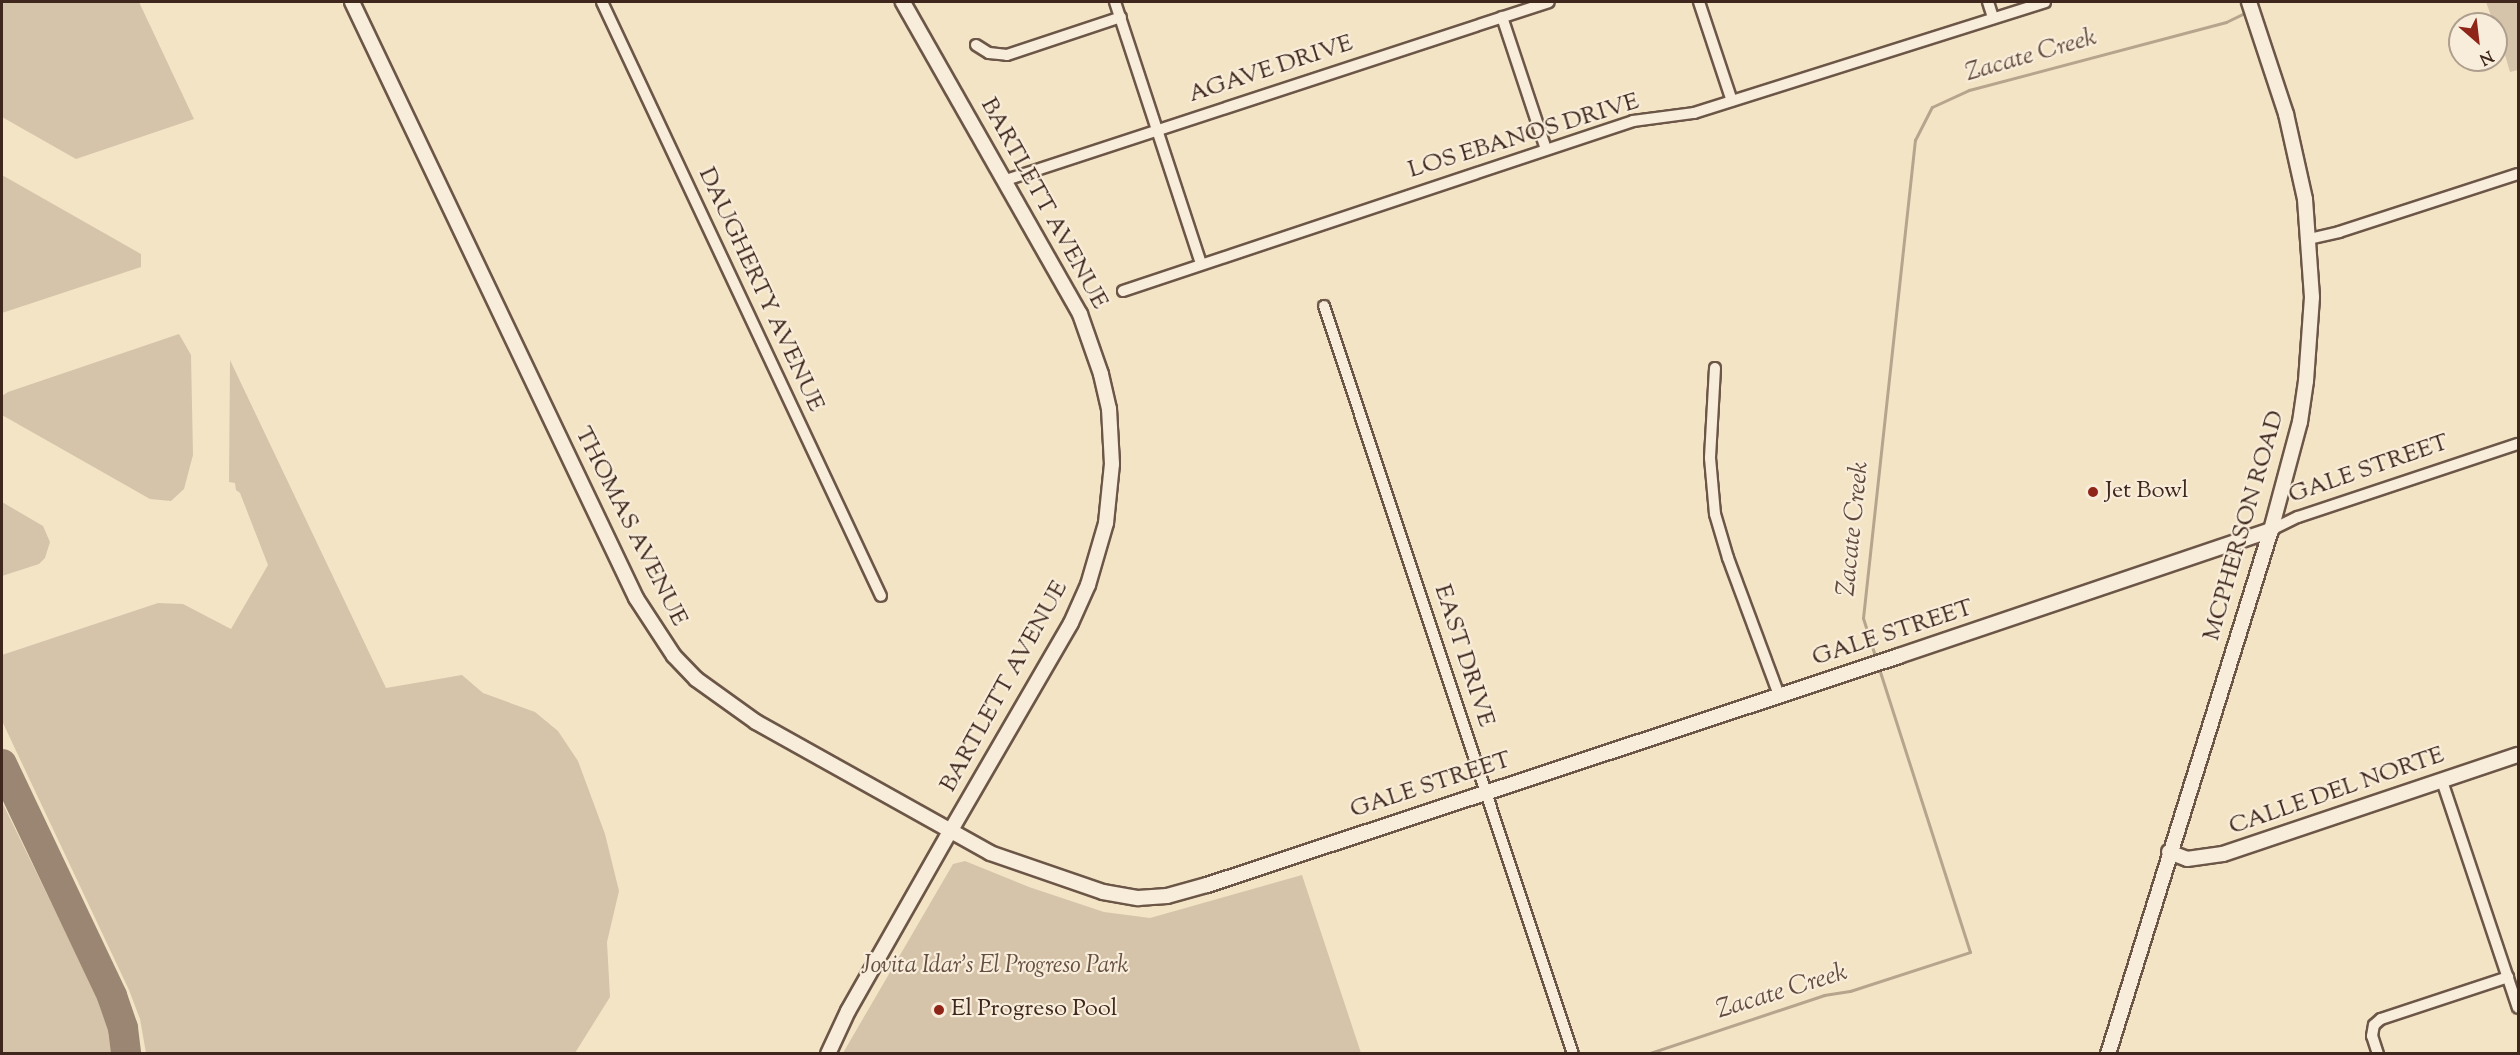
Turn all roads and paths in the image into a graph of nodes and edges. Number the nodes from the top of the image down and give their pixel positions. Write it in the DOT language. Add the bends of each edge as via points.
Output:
graph roads {
  1 [pos="352,2"];
  2 [pos="602,2"];
  3 [pos="903,2"];
  4 [pos="1116,2"];
  5 [pos="1549,2"];
  6 [pos="1699,2"];
  7 [pos="1988,2"];
  8 [pos="2045,2"];
  9 [pos="2249,2"];
  10 [pos="1121,17"];
  11 [pos="1502,17"];
  12 [pos="1993,17"];
  13 [pos="976,45"];
  14 [pos="1732,101"];
  15 [pos="1156,130"];
  16 [pos="1546,149"];
  17 [pos="2518,174"];
  18 [pos="1006,180"];
  19 [pos="2309,239"];
  20 [pos="1201,263"];
  21 [pos="1123,291"];
  22 [pos="1324,306"];
  23 [pos="1715,368"];
  24 [pos="2518,444"];
  25 [pos="2271,530"];
  26 [pos="881,596"];
  27 [pos="1779,695"];
  28 [pos="2518,755"];
  29 [pos="2442,781"];
  30 [pos="1486,792"];
  31 [pos="951,830"];
  32 [pos="2169,852"];
  33 [pos="1279,860"];
  34 [pos="2508,976"];
  35 [pos="2518,1008"];
  36 [pos="828,1053"];
  37 [pos="1573,1053"];
  38 [pos="2108,1053"];
  39 [pos="2378,1053"];
  1 -- 31 [label="street, THOMAS AVENUE" via="653,628 688,671 725,702"];
  2 -- 26 [label="street, DAUGHERTY AVENUE"];
  3 -- 18 [label="street, BARTLETT AVENUE"];
  4 -- 10 [label="street"];
  5 -- 11 [label="street, AGAVE DRIVE"];
  6 -- 14 [label="street"];
  7 -- 12 [label="street"];
  8 -- 12 [label="street, LOS EBANOS DRIVE"];
  9 -- 19 [label="street, MCPHERSON ROAD" via="2297,159"];
  10 -- 13 [label="street" via="1007,55 989,53"];
  10 -- 15 [label="street"];
  11 -- 15 [label="street, AGAVE DRIVE"];
  11 -- 16 [label="street"];
  12 -- 14 [label="street, LOS EBANOS DRIVE"];
  14 -- 16 [label="street, LOS EBANOS DRIVE" via="1694,113 1633,121"];
  15 -- 18 [label="street, AGAVE DRIVE"];
  15 -- 20 [label="street"];
  16 -- 20 [label="street, LOS EBANOS DRIVE"];
  17 -- 19 [label="street"];
  18 -- 31 [label="street, BARTLETT AVENUE" via="1071,294 1089,336 1109,409 1112,464 1106,523 1088,585"];
  19 -- 25 [label="street, MCPHERSON ROAD" via="2312,297 2306,381 2300,422"];
  20 -- 21 [label="street, LOS EBANOS DRIVE"];
  22 -- 30 [label="street, EAST DRIVE"];
  23 -- 27 [label="street" via="1710,458 1715,514"];
  24 -- 25 [label="street, GALE STREET" via="2298,517"];
  25 -- 27 [label="street, GALE STREET"];
  25 -- 32 [label="street, MCPHERSON ROAD"];
  27 -- 30 [label="street, GALE STREET"];
  28 -- 29 [label="street, CALLE DEL NORTE"];
  29 -- 32 [label="street, CALLE DEL NORTE" via="2223,854 2187,859"];
  29 -- 34 [label="street"];
  30 -- 33 [label="street, GALE STREET"];
  30 -- 37 [label="street, EAST DRIVE"];
  31 -- 33 [label="street, THOMAS AVENUE" via="990,853 1103,891 1138,898 1167,896"];
  31 -- 36 [label="street, BARTLETT AVENUE"];
  32 -- 38 [label="street, MCPHERSON ROAD"];
  34 -- 35 [label="street"];
  34 -- 39 [label="street" via="2380,1019 2372,1036"];
}
